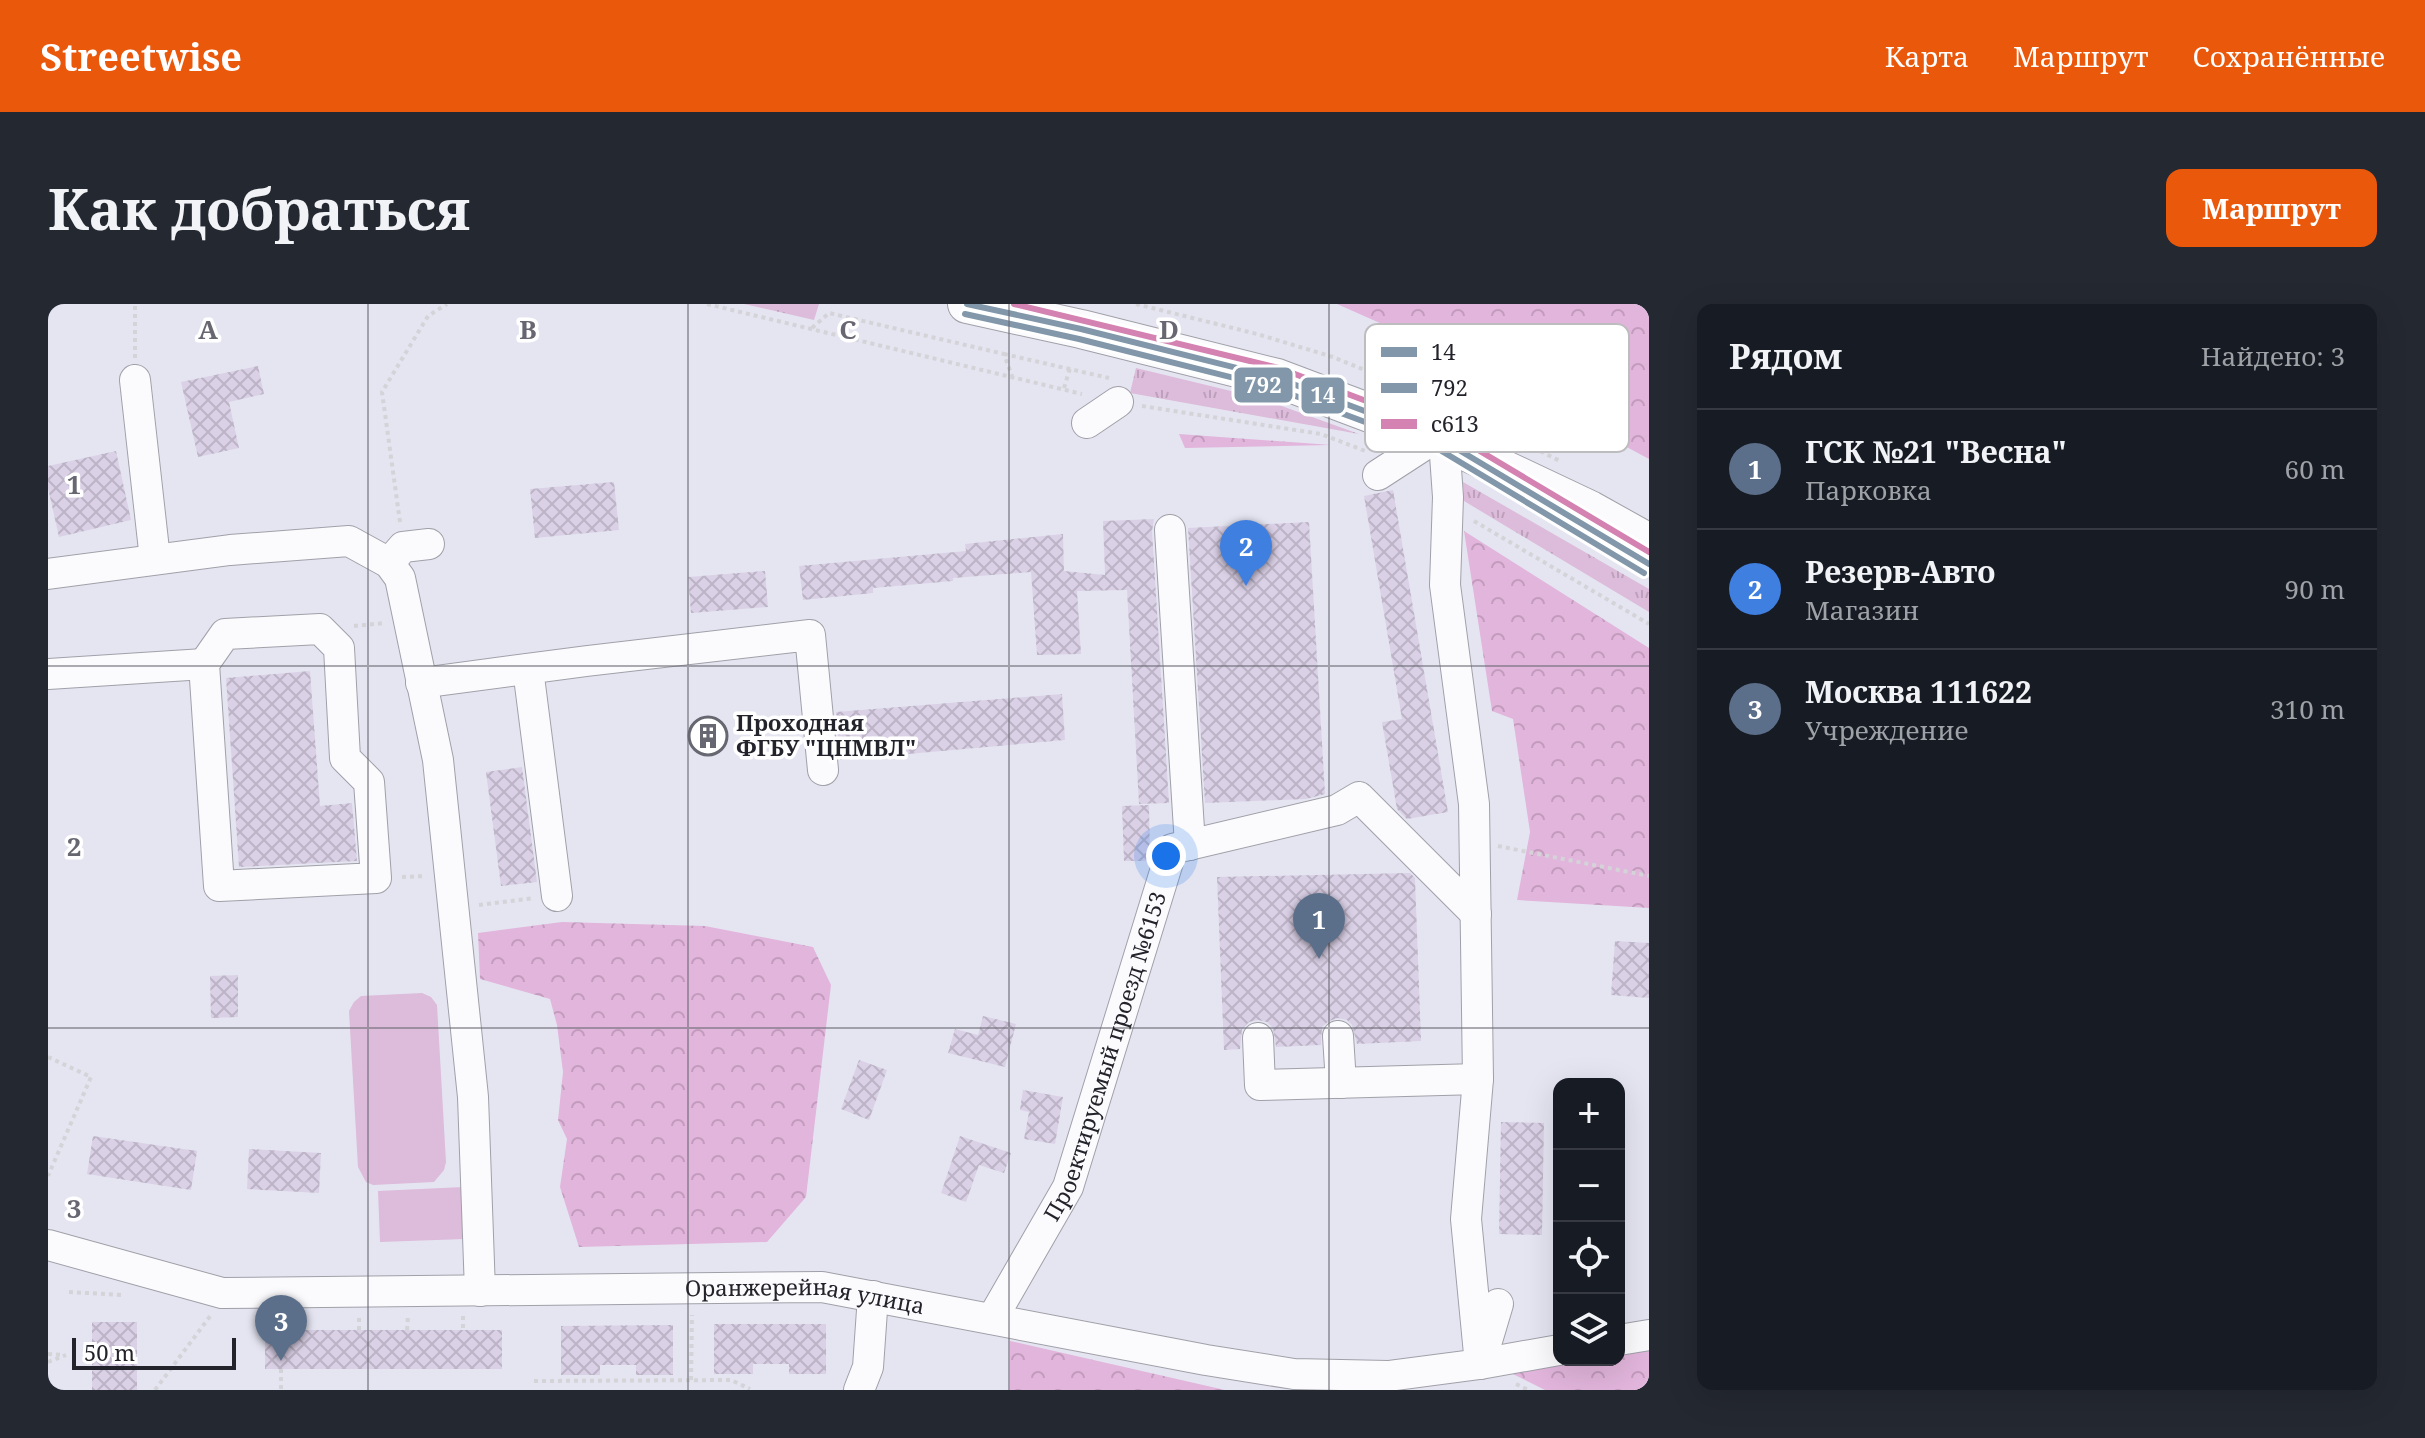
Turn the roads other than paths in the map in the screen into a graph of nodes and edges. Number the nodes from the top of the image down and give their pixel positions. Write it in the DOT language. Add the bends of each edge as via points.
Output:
graph roads {
  1 [pos="967,304"];
  2 [pos="1021,309"];
  3 [pos="135,380"];
  4 [pos="1114,390"];
  5 [pos="1365,411"];
  6 [pos="1087,423"];
  7 [pos="1416,452"];
  8 [pos="1441,452"];
  9 [pos="1461,452"];
  10 [pos="1467,452"];
  11 [pos="1387,469"];
  12 [pos="1170,530"];
  13 [pos="1649,543"];
  14 [pos="155,559"];
  15 [pos="1649,564"];
  16 [pos="48,574"];
  17 [pos="204,664"];
  18 [pos="528,669"];
  19 [pos="48,674"];
  20 [pos="421,683"];
  21 [pos="823,770"];
  22 [pos="1190,845"];
  23 [pos="557,896"];
  24 [pos="1476,914"];
  25 [pos="1338,1036"];
  26 [pos="1258,1038"];
  27 [pos="1478,1079"];
  28 [pos="1341,1083"];
  29 [pos="48,1245"];
  30 [pos="480,1291"];
  31 [pos="873,1296"];
  32 [pos="1498,1304"];
  33 [pos="992,1319"];
  34 [pos="1649,1335"];
  35 [pos="1625,1339"];
  36 [pos="1553,1351"];
  37 [pos="1480,1364"];
  38 [pos="859,1390"];
  1 -- 2 [label="main road"];
  2 -- 5 [label="main road" via="1277,378"];
  3 -- 14 [label="street"];
  4 -- 6 [label="street"];
  7 -- 11 [label="street"];
  8 -- 24 [label="street" via="1448,497 1445,585 1474,804"];
  9 -- 15 [label="main road"];
  10 -- 13 [label="main road"];
  12 -- 22 [label="street"];
  14 -- 16 [label="street"];
  14 -- 20 [label="street" via="349,541 407,551 400,578"];
  17 -- 17 [label="street" via="225,634 319,630 339,648 345,758 369,782 376,878 219,886"];
  17 -- 19 [label="street"];
  18 -- 20 [label="street"];
  18 -- 21 [label="street" via="810,635"];
  18 -- 23 [label="street"];
  20 -- 30 [label="street" via="438,760 473,1097"];
  22 -- 24 [label="street" via="1337,810 1359,797"];
  22 -- 33 [label="street, Проектируемый проезд №6153" via="1172,849 1068,1187"];
  24 -- 27 [label="street"];
  25 -- 28 [label="street"];
  26 -- 28 [label="street" via="1260,1085"];
  27 -- 28 [label="street"];
  27 -- 37 [label="street" via="1466,1219"];
  29 -- 30 [label="street, Оранжерейная улица" via="222,1293"];
  30 -- 31 [label="street, Оранжерейная улица" via="822,1287"];
  31 -- 33 [label="street, Оранжерейная улица"];
  31 -- 38 [label="street" via="868,1367"];
  32 -- 37 [label="street"];
  33 -- 37 [label="street, Оранжерейная улица" via="1294,1374 1388,1376"];
  34 -- 35 [label="street"];
  36 -- 37 [label="street, Оранжерейная улица"];
}
